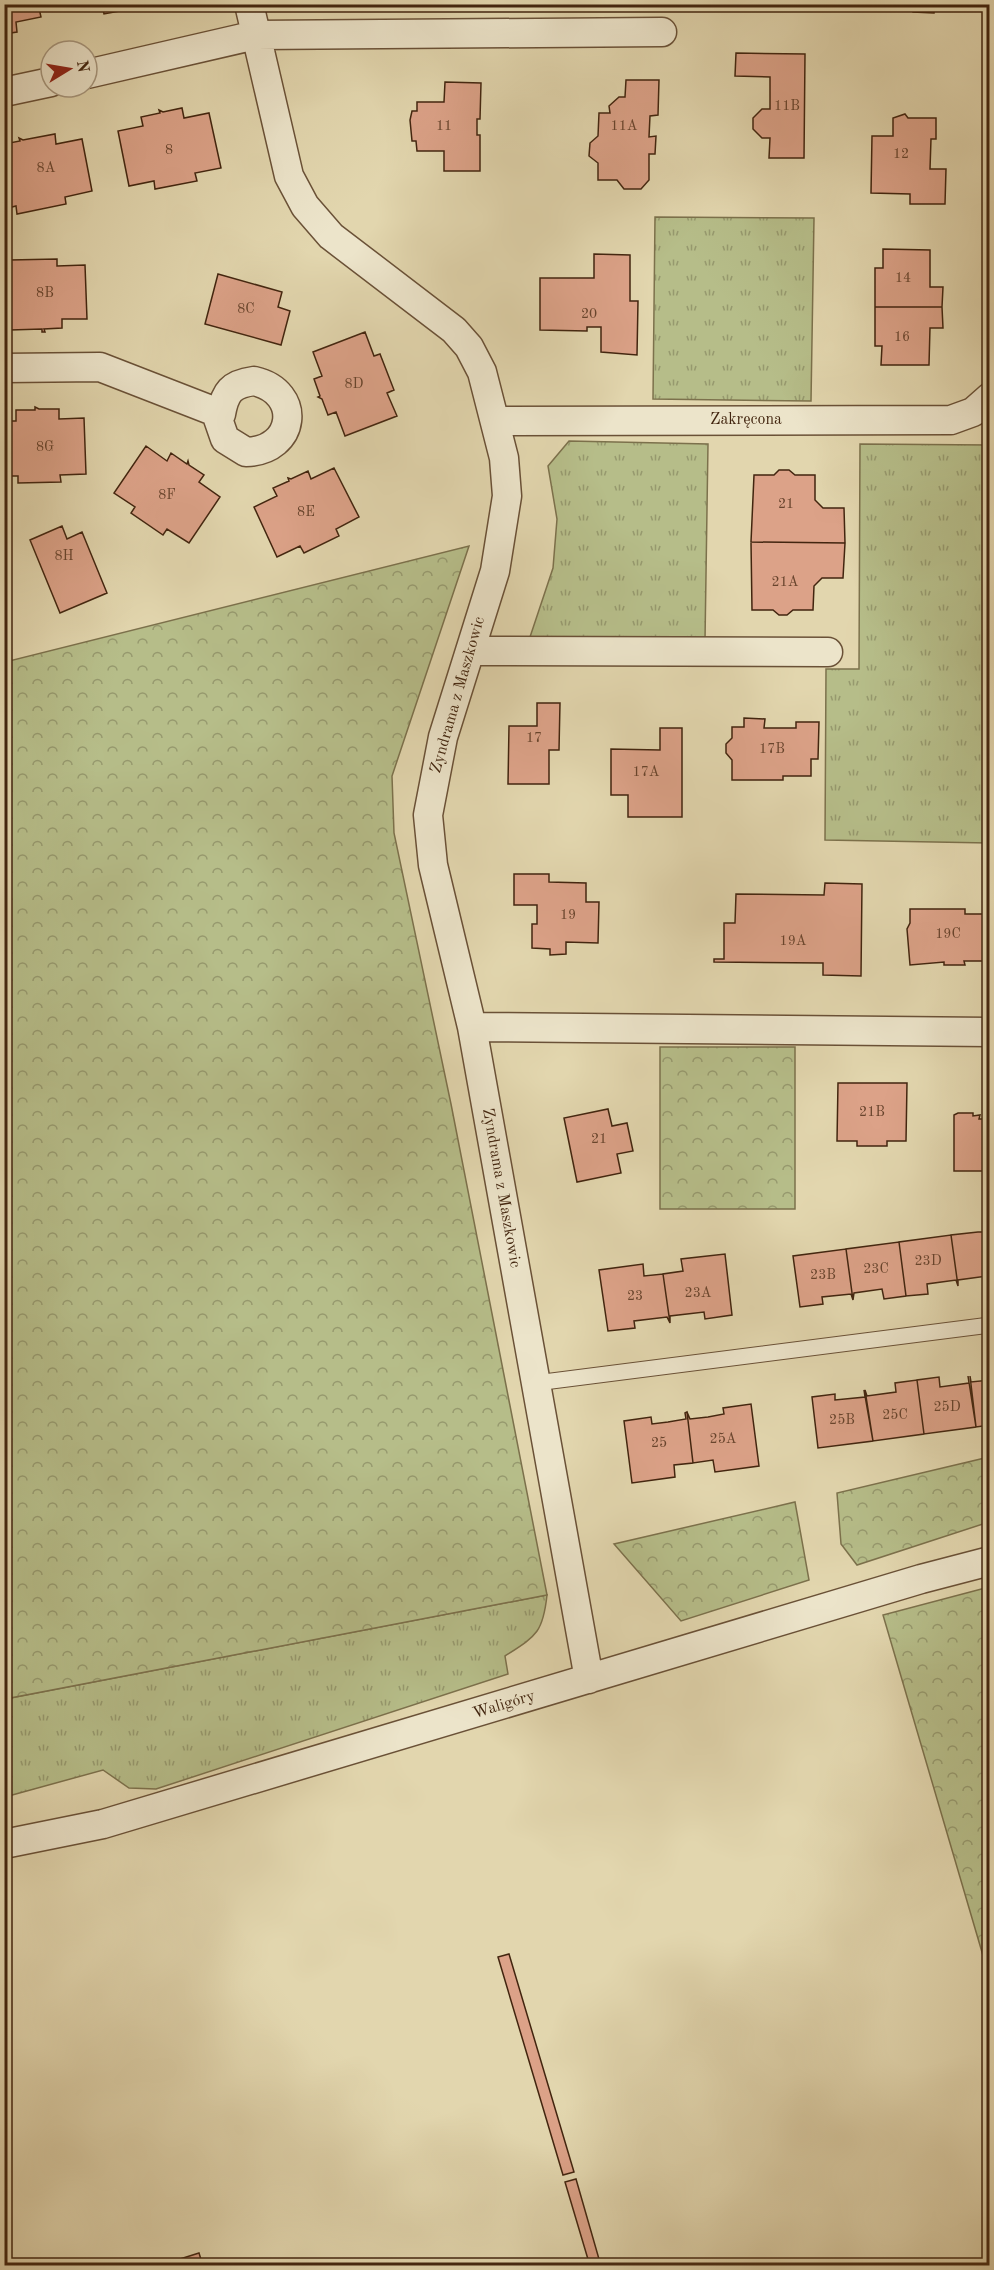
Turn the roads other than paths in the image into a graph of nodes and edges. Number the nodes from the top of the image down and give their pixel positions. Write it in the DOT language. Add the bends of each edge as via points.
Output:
graph roads {
  1 [pos="249,4"];
  2 [pos="662,32"];
  3 [pos="256,35"];
  4 [pos="99,71"];
  5 [pos="39,85"];
  6 [pos="4,92"];
  7 [pos="4,368"];
  8 [pos="990,397"];
  9 [pos="221,414"];
  10 [pos="496,421"];
  11 [pos="470,651"];
  12 [pos="828,652"];
  13 [pos="472,1027"];
  14 [pos="990,1032"];
  15 [pos="990,1325"];
  16 [pos="536,1383"];
  17 [pos="990,1561"];
  18 [pos="589,1679"];
  19 [pos="8,1845"];
  1 -- 3 [label="street, Zyndrama z Maszkowic"];
  2 -- 3 [label="street"];
  3 -- 4 [label="street"];
  3 -- 10 [label="street, Zyndrama z Maszkowic" via="289,176 305,206 331,236 454,330 469,347 482,372"];
  5 -- 6 [label="street"];
  7 -- 9 [label="street" via="100,367"];
  8 -- 10 [label="street, Zakręcona" via="974,412 951,420"];
  10 -- 11 [label="street, Zyndrama z Maszkowic" via="507,496 495,571"];
  11 -- 12 [label="street"];
  11 -- 13 [label="street, Zyndrama z Maszkowic" via="443,737 428,815 434,865"];
  13 -- 14 [label="street"];
  13 -- 16 [label="street, Zyndrama z Maszkowic"];
  15 -- 16 [label="lane"];
  16 -- 18 [label="street, Zyndrama z Maszkowic"];
  17 -- 18 [label="street, Waligóry"];
  18 -- 19 [label="street, Waligóry" via="103,1824"];
}
